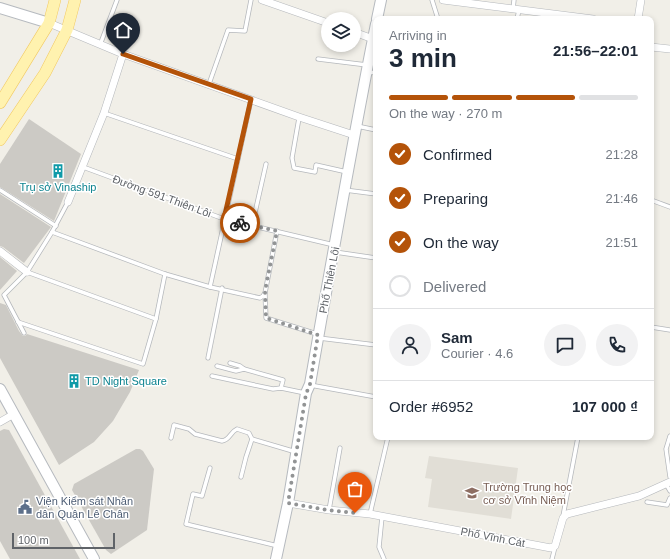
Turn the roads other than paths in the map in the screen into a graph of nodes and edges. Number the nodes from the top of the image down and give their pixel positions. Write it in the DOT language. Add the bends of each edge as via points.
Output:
graph roads {
  1 [pos="55,0"];
  2 [pos="75,0"];
  3 [pos="117,0"];
  4 [pos="251,0"];
  5 [pos="262,0"];
  6 [pos="381,0"];
  7 [pos="432,0"];
  8 [pos="443,0"];
  9 [pos="514,0"];
  10 [pos="641,0"];
  11 [pos="0,8"];
  12 [pos="516,9"];
  13 [pos="378,16"];
  14 [pos="437,16"];
  15 [pos="517,16"];
  16 [pos="570,16"];
  17 [pos="638,16"];
  18 [pos="321,21"];
  19 [pos="49,23"];
  20 [pos="67,30"];
  21 [pos="361,35"];
  22 [pos="373,39"];
  23 [pos="100,45"];
  24 [pos="654,47"];
  25 [pos="670,49"];
  26 [pos="123,54"];
  27 [pos="318,59"];
  28 [pos="371,65"];
  29 [pos="209,84"];
  30 [pos="251,99"];
  31 [pos="0,103"];
  32 [pos="104,113"];
  33 [pos="299,117"];
  34 [pos="355,130"];
  35 [pos="373,130"];
  36 [pos="0,140"];
  37 [pos="238,159"];
  38 [pos="266,164"];
  39 [pos="83,167"];
  40 [pos="348,172"];
  41 [pos="0,190"];
  42 [pos="345,190"];
  43 [pos="373,194"];
  44 [pos="654,201"];
  45 [pos="68,202"];
  46 [pos="670,207"];
  47 [pos="224,219"];
  48 [pos="56,226"];
  49 [pos="252,226"];
  50 [pos="277,231"];
  51 [pos="52,232"];
  52 [pos="335,248"];
  53 [pos="0,251"];
  54 [pos="373,257"];
  55 [pos="27,272"];
  56 [pos="165,274"];
  57 [pos="210,287"];
  58 [pos="222,288"];
  59 [pos="265,291"];
  60 [pos="4,295"];
  61 [pos="0,298"];
  62 [pos="156,320"];
  63 [pos="18,322"];
  64 [pos="654,327"];
  65 [pos="670,330"];
  66 [pos="24,333"];
  67 [pos="318,336"];
  68 [pos="373,344"];
  69 [pos="208,358"];
  70 [pos="230,364"];
  71 [pos="216,366"];
  72 [pos="244,369"];
  73 [pos="212,376"];
  74 [pos="282,388"];
  75 [pos="0,389"];
  76 [pos="308,389"];
  77 [pos="373,397"];
  78 [pos="14,414"];
  79 [pos="0,422"];
  80 [pos="670,436"];
  81 [pos="171,438"];
  82 [pos="252,439"];
  83 [pos="387,440"];
  84 [pos="577,440"];
  85 [pos="340,448"];
  86 [pos="296,452"];
  87 [pos="210,468"];
  88 [pos="241,477"];
  89 [pos="669,483"];
  90 [pos="670,498"];
  91 [pos="647,502"];
  92 [pos="288,503"];
  93 [pos="328,510"];
  94 [pos="370,514"];
  95 [pos="382,516"];
  96 [pos="563,518"];
  97 [pos="279,546"];
  98 [pos="555,546"];
  99 [pos="94,559"];
  100 [pos="276,559"];
  101 [pos="384,559"];
  102 [pos="552,559"];
  1 -- 19 [label="main road"];
  2 -- 20 [label="main road"];
  3 -- 23 [label="lane"];
  4 -- 29 [label="lane" via="245,31 228,30"];
  5 -- 18 [label="street"];
  6 -- 13 [label="main road"];
  7 -- 14 [label="lane"];
  8 -- 12 [label="street"];
  9 -- 12 [label="lane"];
  10 -- 17 [label="street"];
  11 -- 19 [label="main road"];
  12 -- 15 [label="lane"];
  12 -- 16 [label="street"];
  19 -- 20 [label="street"];
  19 -- 31 [label="main road"];
  20 -- 23 [label="street"];
  20 -- 36 [label="main road" via="45,73"];
  21 -- 22 [label="street"];
  22 -- 28 [label="main road, Phố Thiên Lôi"];
  23 -- 26 [label="street"];
  24 -- 25 [label="street"];
  26 -- 29 [label="street"];
  26 -- 32 [label="street"];
  27 -- 28 [label="lane"];
  28 -- 34 [label="main road, Phố Thiên Lôi"];
  29 -- 30 [label="street"];
  30 -- 33 [label="street"];
  30 -- 37 [label="lane"];
  32 -- 37 [label="lane"];
  32 -- 39 [label="street"];
  33 -- 34 [label="street"];
  33 -- 40 [label="lane" via="292,158 294,168 315,172 316,165"];
  34 -- 35 [label="lane"];
  34 -- 40 [label="main road, Phố Thiên Lôi"];
  37 -- 47 [label="lane"];
  38 -- 49 [label="lane"];
  39 -- 45 [label="street"];
  39 -- 47 [label="lane, Đường 591 Thiên Lôi"];
  40 -- 42 [label="main road, Phố Thiên Lôi"];
  41 -- 48 [label="lane"];
  42 -- 43 [label="lane"];
  42 -- 52 [label="main road, Phố Thiên Lôi"];
  44 -- 46 [label="lane"];
  45 -- 48 [label="lane"];
  47 -- 49 [label="lane, Đường 591 Thiên Lôi"];
  47 -- 57 [label="lane"];
  48 -- 51 [label="lane"];
  49 -- 50 [label="lane, Đường 591 Thiên Lôi"];
  50 -- 52 [label="lane, Đường 591 Thiên Lôi"];
  50 -- 59 [label="lane"];
  51 -- 55 [label="lane"];
  51 -- 56 [label="lane"];
  52 -- 54 [label="lane, Đường 591 Thiên Lôi"];
  52 -- 67 [label="main road, Phố Thiên Lôi"];
  53 -- 55 [label="street"];
  55 -- 60 [label="lane"];
  55 -- 62 [label="lane"];
  56 -- 57 [label="lane"];
  56 -- 62 [label="lane"];
  57 -- 58 [label="lane"];
  58 -- 59 [label="lane" via="260,298"];
  58 -- 69 [label="lane"];
  59 -- 67 [label="lane" via="266,318"];
  60 -- 61 [label="lane"];
  60 -- 63 [label="lane"];
  62 -- 63 [label="lane" via="143,364"];
  63 -- 66 [label="lane"];
  64 -- 65 [label="lane"];
  67 -- 68 [label="lane"];
  67 -- 76 [label="main road, Phố Thiên Lôi"];
  70 -- 72 [label="lane"];
  71 -- 72 [label="lane" via="236,371"];
  72 -- 74 [label="lane" via="283,380"];
  73 -- 74 [label="lane"];
  74 -- 76 [label="lane"];
  75 -- 78 [label="main road"];
  76 -- 77 [label="lane"];
  76 -- 86 [label="main road, Phố Thiên Lôi"];
  78 -- 79 [label="street"];
  78 -- 99 [label="main road"];
  80 -- 89 [label="lane" via="666,449"];
  81 -- 82 [label="lane" via="174,425 222,441 229,438 237,429 249,433"];
  82 -- 86 [label="lane"];
  82 -- 88 [label="lane"];
  83 -- 94 [label="lane"];
  84 -- 96 [label="lane"];
  85 -- 93 [label="lane"];
  86 -- 92 [label="main road, Phố Thiên Lôi"];
  87 -- 97 [label="lane" via="202,496 193,494 186,524"];
  89 -- 96 [label="street" via="639,496 567,514"];
  90 -- 91 [label="lane" via="667,506"];
  92 -- 93 [label="street, Phố Vĩnh Cát"];
  92 -- 97 [label="main road, Phố Thiên Lôi"];
  93 -- 94 [label="street, Phố Vĩnh Cát"];
  94 -- 95 [label="street, Phố Vĩnh Cát"];
  95 -- 98 [label="street, Phố Vĩnh Cát" via="551,548"];
  95 -- 101 [label="lane" via="379,547"];
  96 -- 98 [label="street"];
  97 -- 100 [label="main road, Phố Thiên Lôi"];
  98 -- 102 [label="lane"];
}
